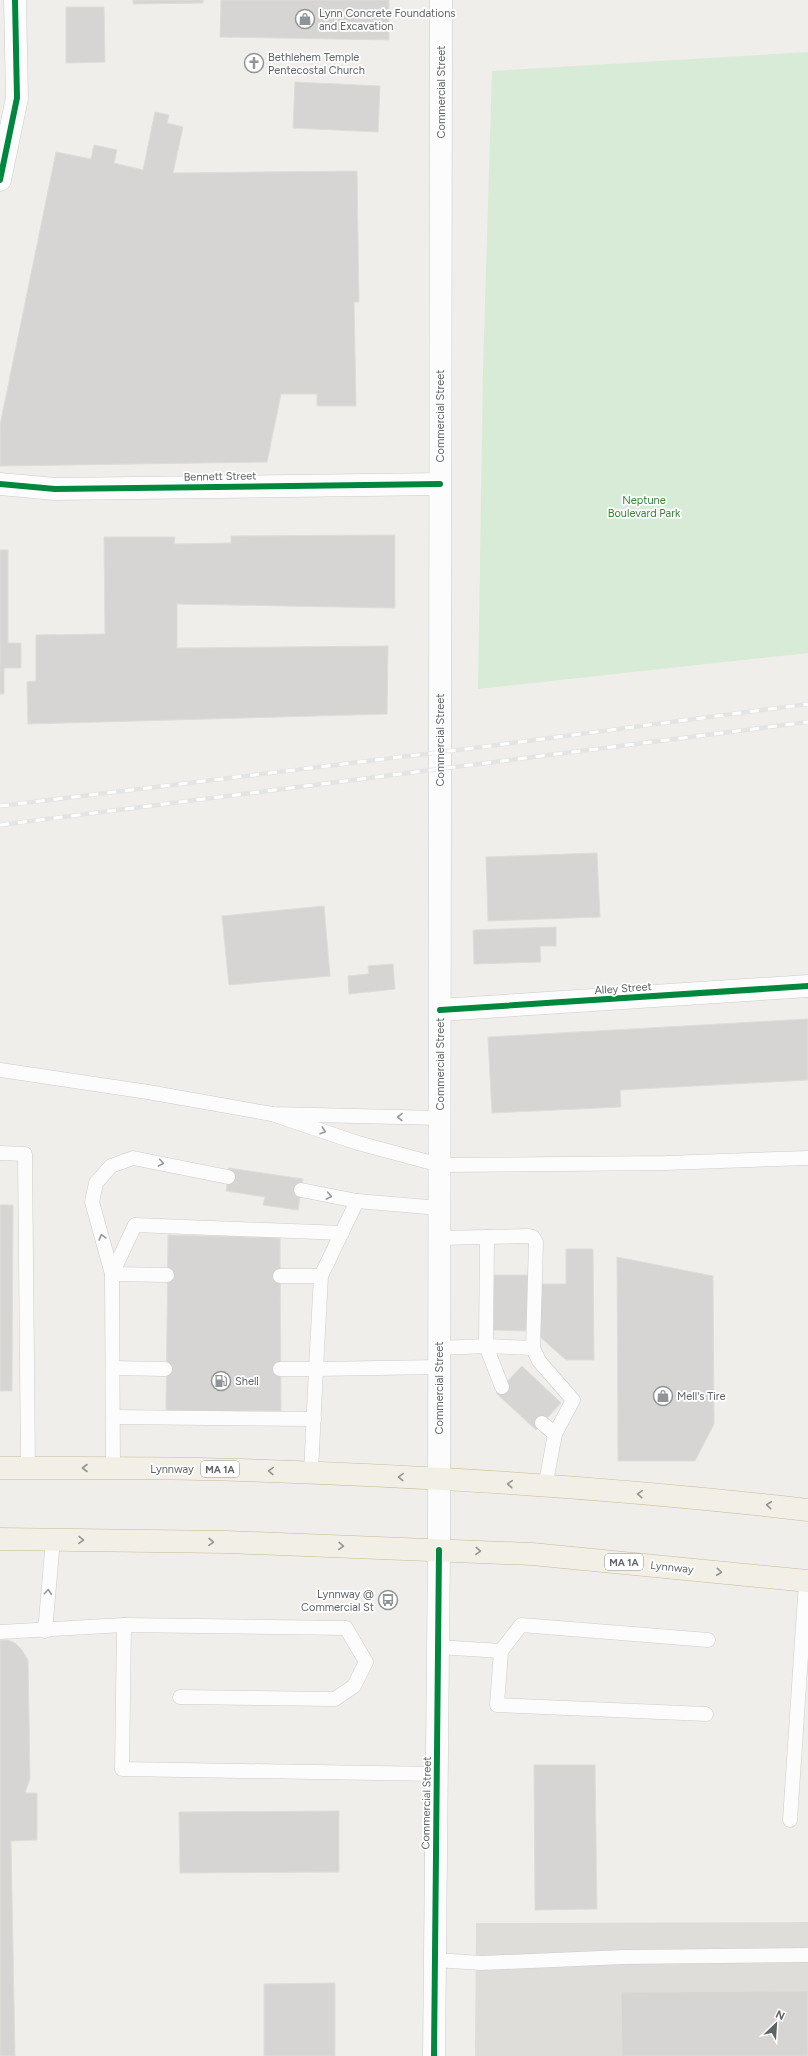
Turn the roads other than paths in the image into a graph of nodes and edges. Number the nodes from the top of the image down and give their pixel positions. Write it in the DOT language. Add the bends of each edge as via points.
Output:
graph roads {
  1 [pos="15,0"];
  2 [pos="441,0"];
  3 [pos="0,180"];
  4 [pos="0,484"];
  5 [pos="440,484"];
  6 [pos="808,986"];
  7 [pos="440,1010"];
  8 [pos="0,1070"];
  9 [pos="272,1114"];
  10 [pos="439,1118"];
  11 [pos="0,1153"];
  12 [pos="808,1158"];
  13 [pos="440,1165"];
  14 [pos="228,1177"];
  15 [pos="301,1190"];
  16 [pos="357,1201"];
  17 [pos="440,1208"];
  18 [pos="342,1233"];
  19 [pos="487,1237"];
  20 [pos="440,1238"];
  21 [pos="112,1274"];
  22 [pos="167,1275"];
  23 [pos="280,1276"];
  24 [pos="321,1276"];
  25 [pos="486,1346"];
  26 [pos="533,1348"];
  27 [pos="439,1357"];
  28 [pos="113,1368"];
  29 [pos="165,1369"];
  30 [pos="280,1369"];
  31 [pos="316,1369"];
  32 [pos="502,1387"];
  33 [pos="113,1417"];
  34 [pos="314,1419"];
  35 [pos="542,1423"];
  36 [pos="555,1434"];
  37 [pos="0,1468"];
  38 [pos="28,1468"];
  39 [pos="113,1469"];
  40 [pos="311,1472"];
  41 [pos="440,1479"];
  42 [pos="545,1487"];
  43 [pos="808,1510"];
  44 [pos="0,1539"];
  45 [pos="53,1540"];
  46 [pos="439,1550"];
  47 [pos="807,1581"];
  48 [pos="124,1625"];
  49 [pos="45,1630"];
  50 [pos="0,1632"];
  51 [pos="708,1640"];
  52 [pos="438,1647"];
  53 [pos="500,1651"];
  54 [pos="180,1697"];
  55 [pos="706,1714"];
  56 [pos="437,1774"];
  57 [pos="790,1820"];
  58 [pos="808,1955"];
  59 [pos="435,1960"];
  60 [pos="434,2056"];
  1 -- 3 [label="main road" via="17,98"];
  2 -- 5 [label="main road, Commercial Street"];
  4 -- 5 [label="main road, Bennett Street" via="55,488"];
  5 -- 7 [label="main road, Commercial Street"];
  6 -- 7 [label="main road, Alley Street"];
  7 -- 10 [label="main road, Commercial Street"];
  8 -- 9 [label="lane"];
  10 -- 9 [label="lane, one-way"];
  9 -- 13 [label="lane, one-way" via="358,1143"];
  10 -- 13 [label="main road, Commercial Street"];
  11 -- 38 [label="lane" via="25,1154"];
  12 -- 13 [label="lane" via="666,1163"];
  13 -- 17 [label="main road, Commercial Street"];
  21 -- 14 [label="lane, one-way" via="92,1202 96,1183 111,1166 133,1158"];
  15 -- 16 [label="lane, one-way"];
  16 -- 17 [label="lane"];
  16 -- 18 [label="lane"];
  17 -- 20 [label="main road, Commercial Street"];
  18 -- 21 [label="lane" via="135,1226"];
  18 -- 24 [label="lane"];
  19 -- 20 [label="lane"];
  19 -- 25 [label="lane"];
  19 -- 26 [label="lane" via="529,1236 534,1239"];
  20 -- 27 [label="main road, Commercial Street"];
  21 -- 22 [label="lane"];
  21 -- 28 [label="lane"];
  23 -- 24 [label="lane"];
  24 -- 31 [label="lane"];
  25 -- 26 [label="lane"];
  25 -- 27 [label="lane"];
  25 -- 32 [label="lane"];
  26 -- 36 [label="lane" via="539,1361 573,1400"];
  27 -- 31 [label="lane"];
  27 -- 41 [label="main road, Commercial Street"];
  28 -- 29 [label="lane"];
  28 -- 33 [label="lane"];
  30 -- 31 [label="lane"];
  31 -- 34 [label="lane"];
  33 -- 34 [label="lane"];
  33 -- 39 [label="lane"];
  34 -- 40 [label="lane"];
  35 -- 36 [label="lane"];
  36 -- 42 [label="lane"];
  37 -- 38 [label="highway, Lynnway / MA 1A"];
  39 -- 38 [label="highway, Lynnway / MA 1A, one-way"];
  40 -- 39 [label="highway, Lynnway / MA 1A, one-way"];
  41 -- 40 [label="highway, Lynnway / MA 1A, one-way"];
  42 -- 41 [label="highway, Lynnway / MA 1A, one-way"];
  41 -- 46 [label="main road"];
  43 -- 42 [label="highway, Lynnway / MA 1A, one-way" via="726,1500"];
  44 -- 45 [label="highway, Lynnway / MA 1A"];
  45 -- 46 [label="highway, Lynnway / MA 1A, one-way" via="227,1542"];
  49 -- 45 [label="lane, one-way"];
  46 -- 47 [label="highway, Lynnway / MA 1A, one-way" via="591,1559"];
  46 -- 52 [label="main road, Commercial Street"];
  47 -- 57 [label="lane"];
  48 -- 49 [label="lane"];
  48 -- 54 [label="lane" via="346,1628 366,1662 354,1686 335,1699"];
  48 -- 56 [label="lane" via="122,1769"];
  49 -- 50 [label="lane"];
  51 -- 53 [label="lane" via="521,1625"];
  52 -- 53 [label="lane"];
  52 -- 56 [label="main road, Commercial Street"];
  53 -- 55 [label="lane" via="497,1705"];
  56 -- 59 [label="main road, Commercial Street"];
  58 -- 59 [label="lane" via="482,1963"];
  59 -- 60 [label="main road, Commercial Street"];
}
